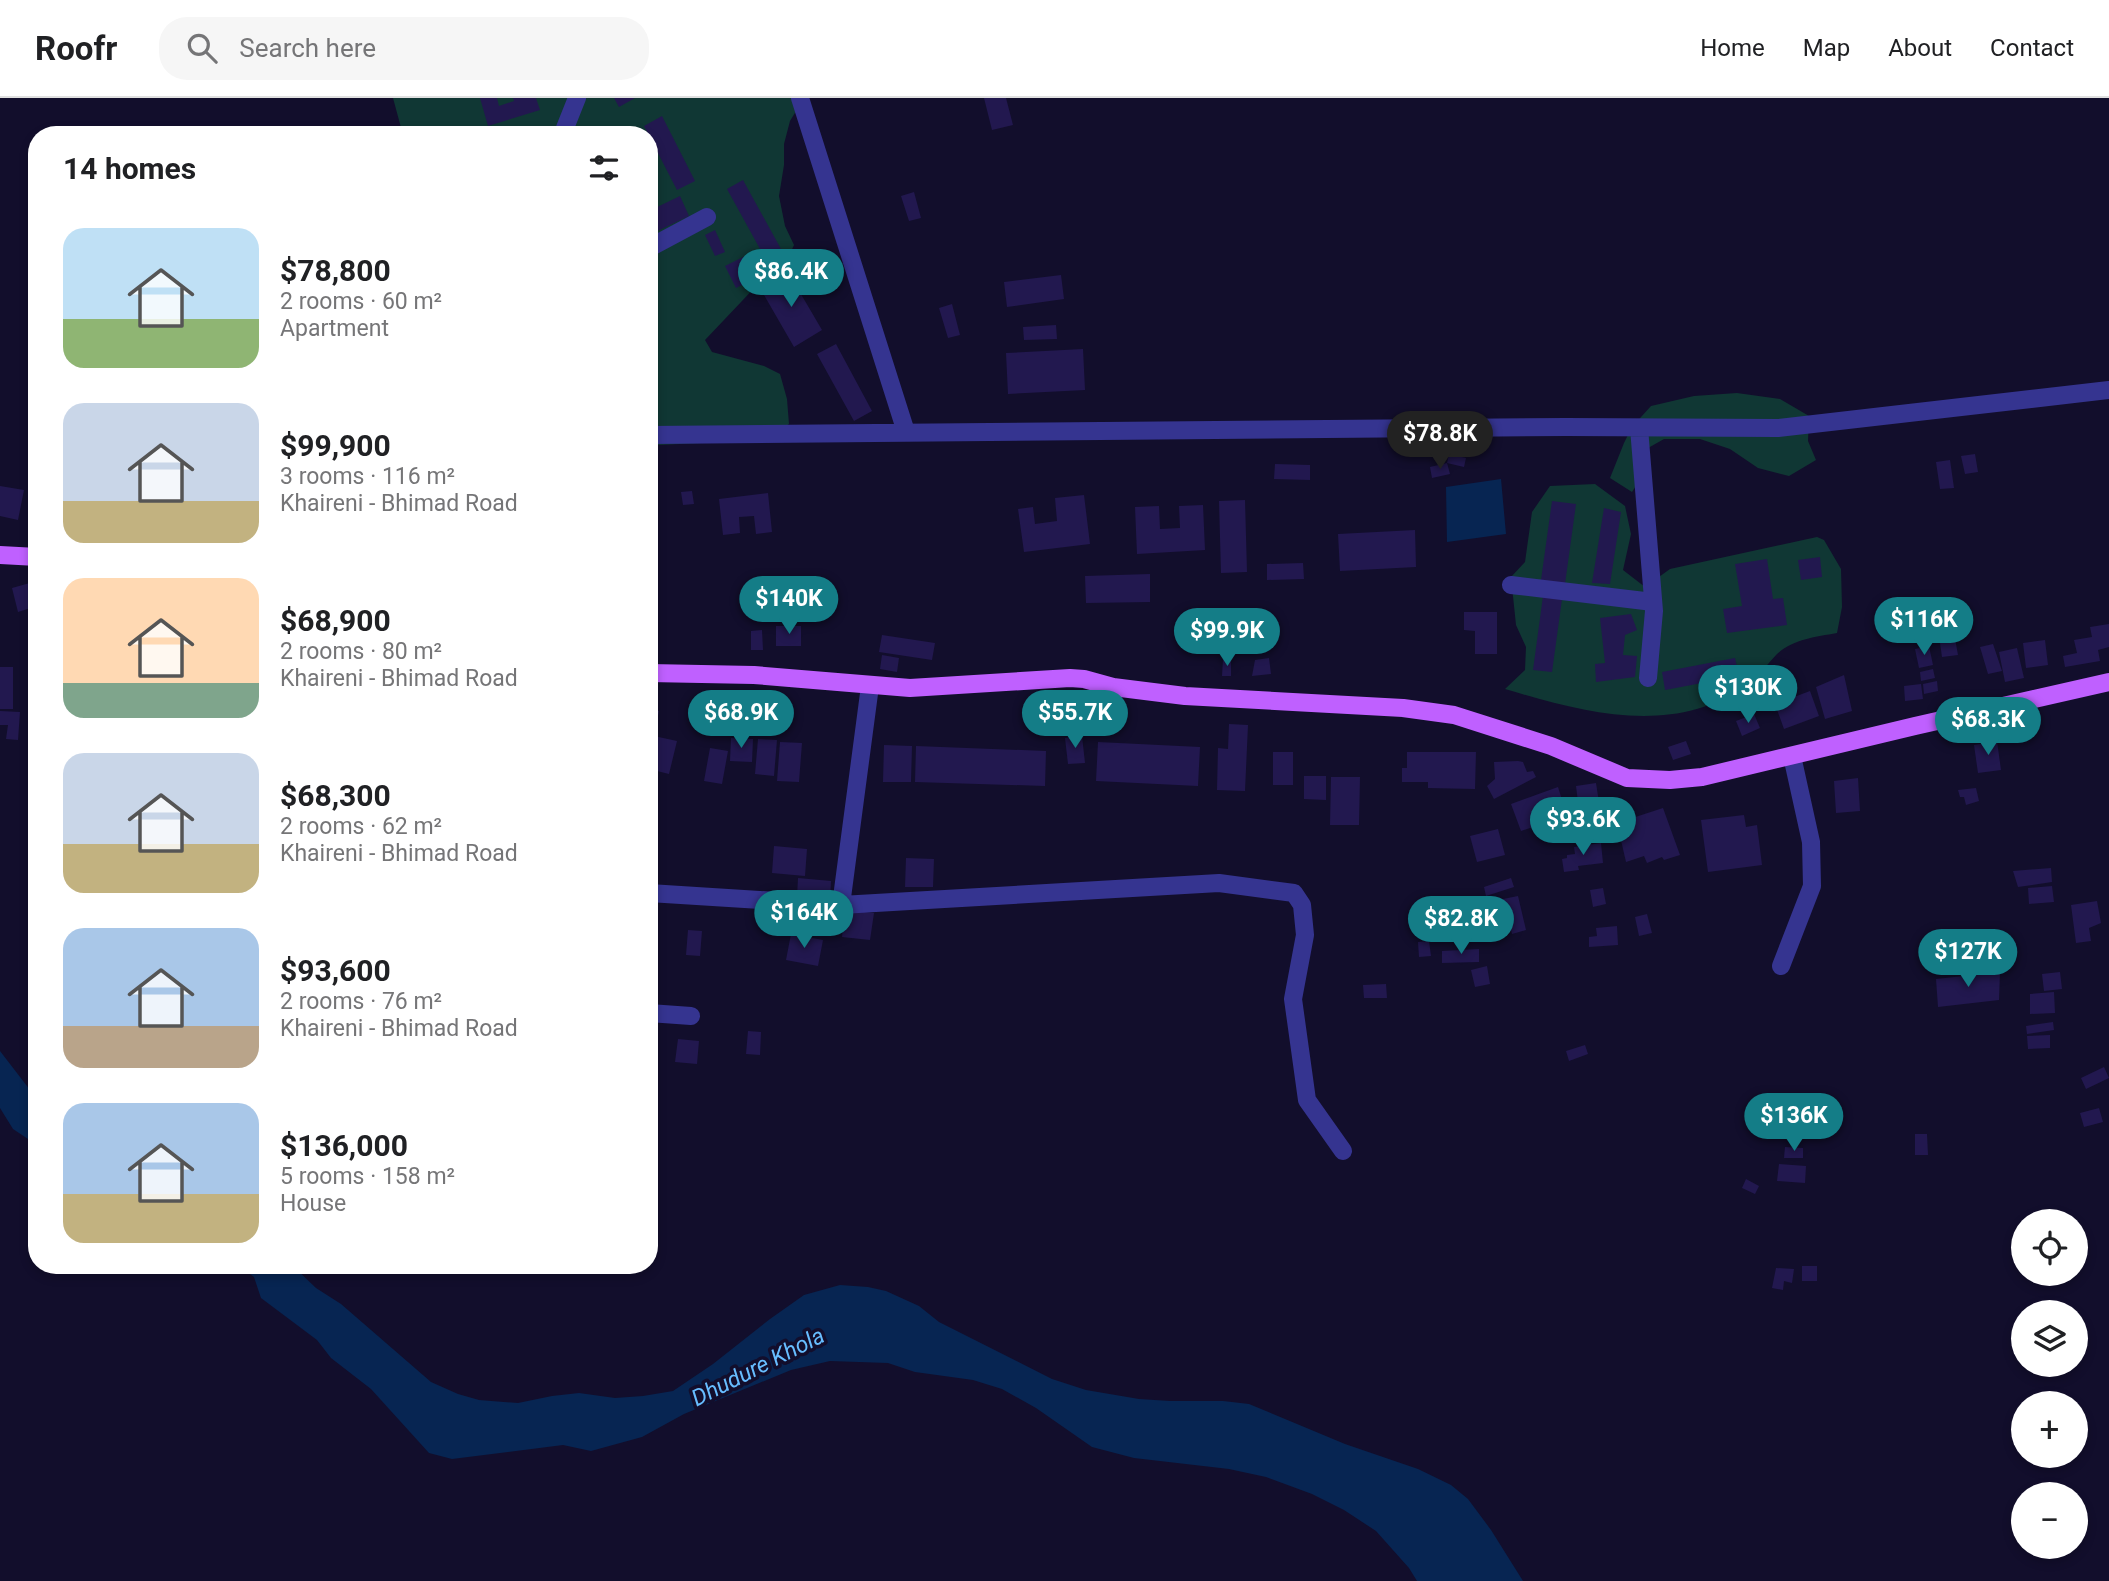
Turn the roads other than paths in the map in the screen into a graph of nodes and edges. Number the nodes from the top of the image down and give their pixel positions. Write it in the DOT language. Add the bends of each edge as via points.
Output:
graph roads {
  1 [pos="577,98"];
  2 [pos="800,98"];
  3 [pos="566,126"];
  4 [pos="707,217"];
  5 [pos="658,243"];
  6 [pos="2109,390"];
  7 [pos="1639,428"];
  8 [pos="906,432"];
  9 [pos="658,435"];
  10 [pos="0,555"];
  11 [pos="28,557"];
  12 [pos="1511,585"];
  13 [pos="1653,602"];
  14 [pos="658,673"];
  15 [pos="1647,678"];
  16 [pos="2109,682"];
  17 [pos="870,686"];
  18 [pos="1792,756"];
  19 [pos="658,894"];
  20 [pos="841,905"];
  21 [pos="1781,966"];
  22 [pos="658,1014"];
  23 [pos="691,1016"];
  24 [pos="1343,1151"];
  1 -- 3 [label="street"];
  2 -- 8 [label="street"];
  4 -- 5 [label="street"];
  6 -- 7 [label="street" via="1778,428"];
  7 -- 8 [label="street"];
  7 -- 13 [label="street"];
  8 -- 9 [label="street"];
  10 -- 11 [label="main road"];
  12 -- 13 [label="street"];
  13 -- 15 [label="street"];
  14 -- 17 [label="main road" via="754,675"];
  16 -- 18 [label="main road"];
  17 -- 18 [label="main road" via="910,688 1070,678 1185,696 1403,708 1487,724 1639,780 1702,777"];
  17 -- 20 [label="street"];
  18 -- 21 [label="street" via="1811,842 1812,886"];
  19 -- 20 [label="street"];
  20 -- 24 [label="street" via="1219,883 1294,893 1302,905 1304,934 1293,999 1307,1100"];
  22 -- 23 [label="street"];
}
